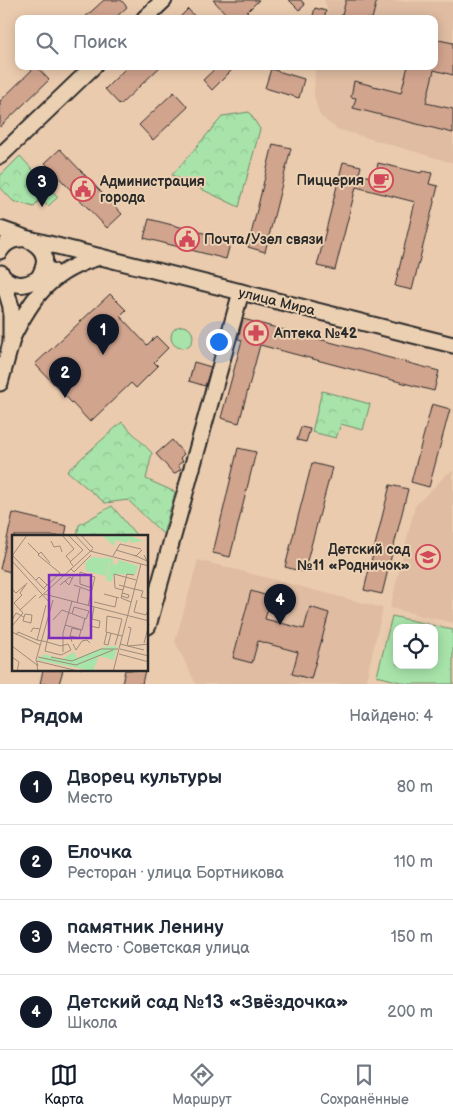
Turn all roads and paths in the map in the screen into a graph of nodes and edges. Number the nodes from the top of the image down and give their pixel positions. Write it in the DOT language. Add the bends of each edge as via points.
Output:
graph roads {
  1 [pos="164,0"];
  2 [pos="148,15"];
  3 [pos="90,70"];
  4 [pos="0,156"];
  5 [pos="0,229"];
  6 [pos="29,240"];
  7 [pos="0,251"];
  8 [pos="101,256"];
  9 [pos="1,275"];
  10 [pos="38,279"];
  11 [pos="242,292"];
  12 [pos="11,340"];
  13 [pos="453,346"];
  14 [pos="0,384"];
  15 [pos="149,622"];
  1 -- 2 [label="street"];
  3 -- 4 [label="street"];
  5 -- 6 [label="street, улица Мира"];
  6 -- 7 [label="street" via="14,239"];
  6 -- 8 [label="street, улица Мира"];
  6 -- 10 [label="street" via="42,252 45,262"];
  8 -- 10 [label="street" via="79,259"];
  8 -- 11 [label="street, улица Мира"];
  8 -- 12 [label="street" via="71,267 45,286 25,312"];
  9 -- 10 [label="street" via="21,286"];
  9 -- 12 [label="street" via="11,307"];
  10 -- 12 [label="street"];
  11 -- 13 [label="street, улица Мира"];
  11 -- 15 [label="street"];
  12 -- 14 [label="street"];
}
